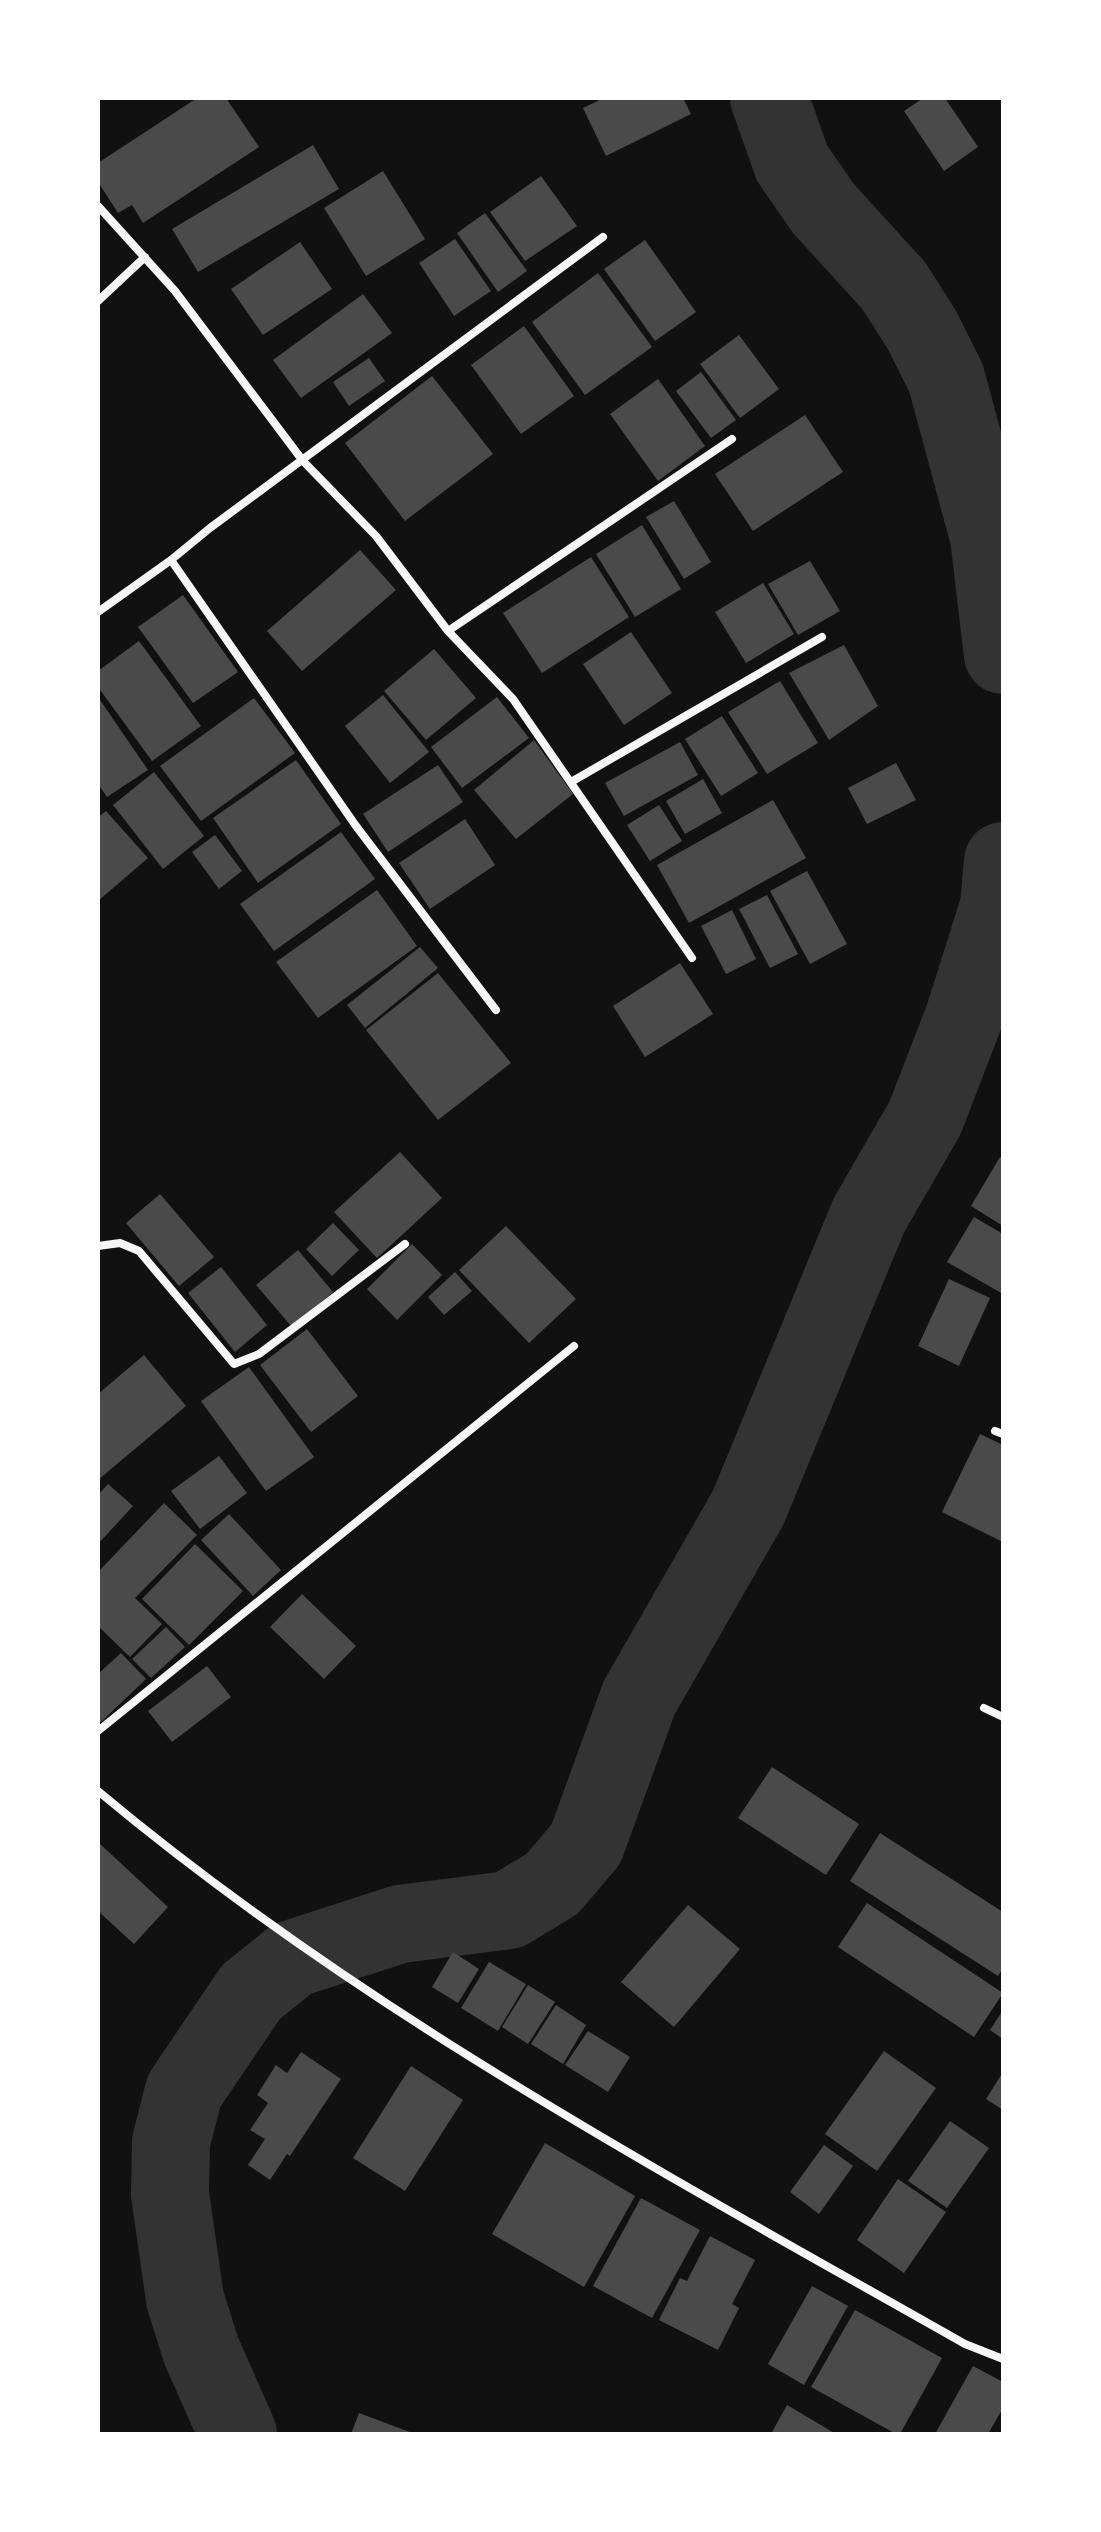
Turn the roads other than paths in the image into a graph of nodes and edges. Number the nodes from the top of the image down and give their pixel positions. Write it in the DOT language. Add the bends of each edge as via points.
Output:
graph roads {
  1 [pos="98,206"];
  2 [pos="603,237"];
  3 [pos="145,257"];
  4 [pos="98,301"];
  5 [pos="732,439"];
  6 [pos="303,461"];
  7 [pos="171,560"];
  8 [pos="98,612"];
  9 [pos="448,631"];
  10 [pos="822,637"];
  11 [pos="571,782"];
  12 [pos="692,958"];
  13 [pos="496,1010"];
  14 [pos="405,1244"];
  15 [pos="98,1246"];
  16 [pos="574,1346"];
  17 [pos="984,1708"];
  18 [pos="1003,1717"];
  19 [pos="98,1731"];
  20 [pos="98,1791"];
  21 [pos="1003,2359"];
  1 -- 3 [label="street"];
  2 -- 6 [label="street"];
  3 -- 4 [label="street"];
  3 -- 6 [label="street"];
  5 -- 9 [label="street"];
  6 -- 7 [label="street"];
  6 -- 9 [label="street" via="376,536"];
  7 -- 8 [label="street"];
  7 -- 13 [label="street" via="356,826"];
  9 -- 11 [label="street" via="513,699"];
  10 -- 11 [label="street"];
  11 -- 12 [label="street"];
  14 -- 15 [label="street" via="259,1354 234,1364 139,1251 120,1243"];
  16 -- 19 [label="street"];
  17 -- 18 [label="street"];
  20 -- 21 [label="street" via="169,1850 429,2033 588,2130 965,2344"];
}
